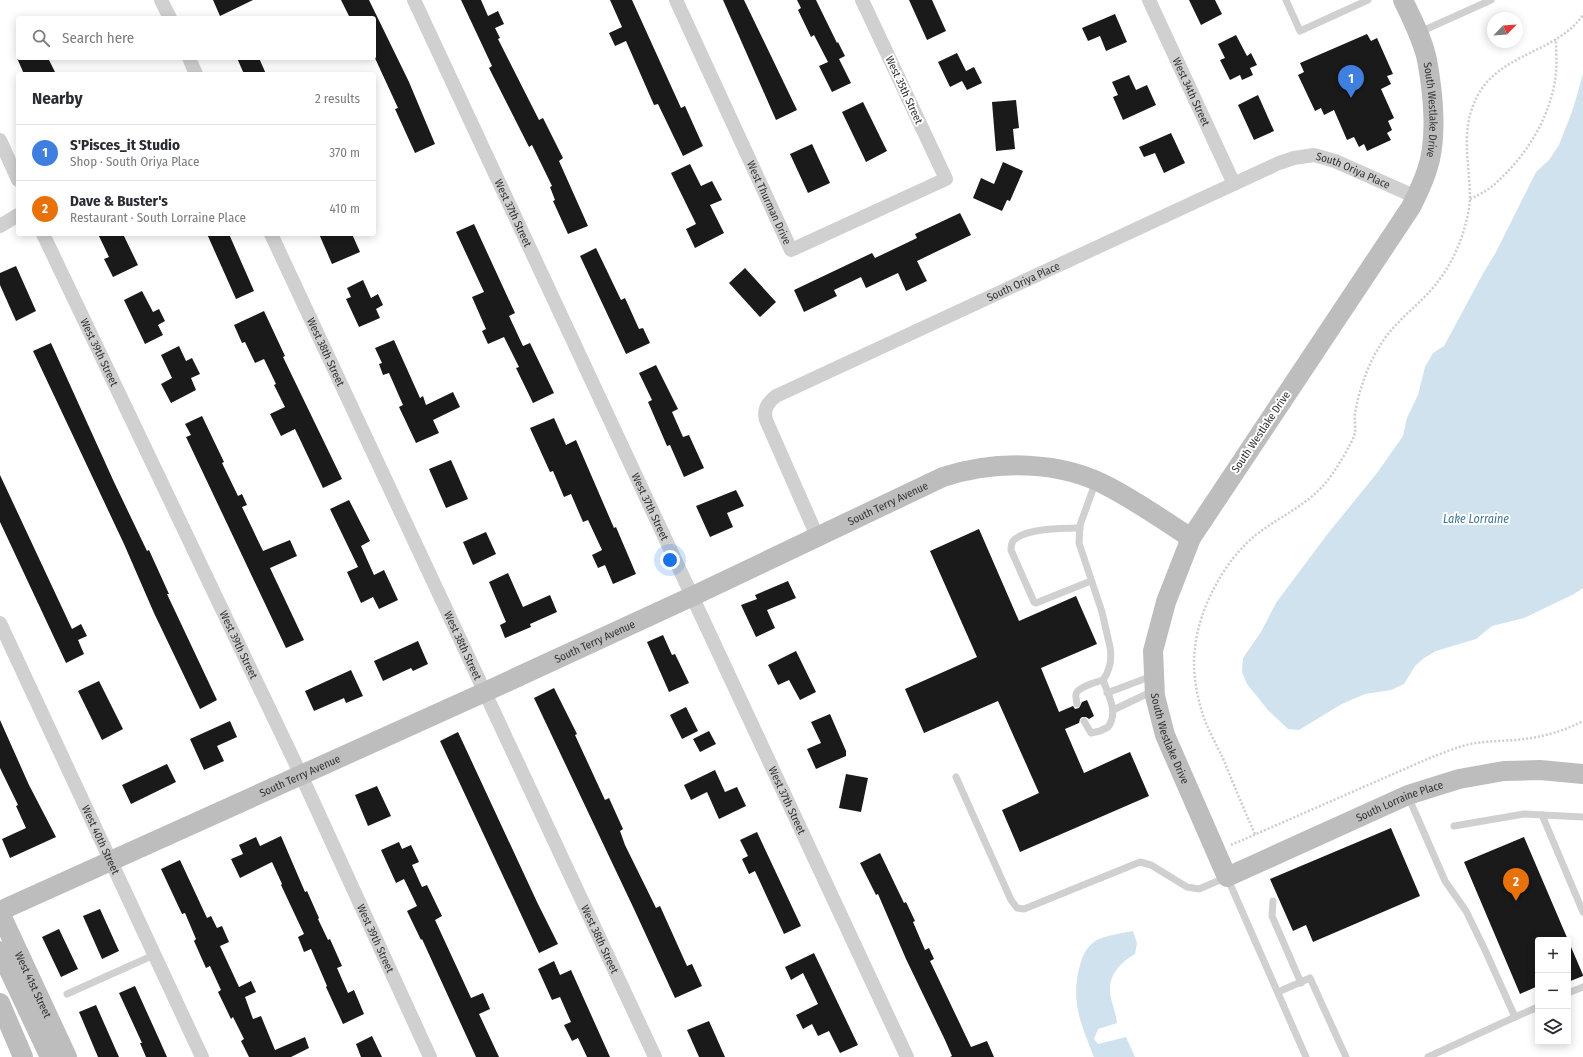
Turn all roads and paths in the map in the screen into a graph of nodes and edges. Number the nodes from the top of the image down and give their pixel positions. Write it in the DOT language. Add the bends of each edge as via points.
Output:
graph roads {
  1 [pos="162,0"];
  2 [pos="414,0"];
  3 [pos="676,0"];
  4 [pos="862,0"];
  5 [pos="1149,0"];
  6 [pos="1286,0"];
  7 [pos="1368,0"];
  8 [pos="1403,0"];
  9 [pos="1491,0"];
  10 [pos="1583,14"];
  11 [pos="169,16"];
  12 [pos="1418,33"];
  13 [pos="1556,39"];
  14 [pos="190,60"];
  15 [pos="195,72"];
  16 [pos="0,140"];
  17 [pos="16,176"];
  18 [pos="946,179"];
  19 [pos="1234,184"];
  20 [pos="1416,197"];
  21 [pos="1470,199"];
  22 [pos="16,216"];
  23 [pos="0,226"];
  24 [pos="44,236"];
  25 [pos="272,236"];
  26 [pos="1096,481"];
  27 [pos="1080,528"];
  28 [pos="817,536"];
  29 [pos="1191,538"];
  30 [pos="1091,580"];
  31 [pos="693,596"];
  32 [pos="0,623"];
  33 [pos="1103,680"];
  34 [pos="1155,683"];
  35 [pos="485,692"];
  36 [pos="1107,693"];
  37 [pos="1077,704"];
  38 [pos="1113,710"];
  39 [pos="1084,721"];
  40 [pos="1583,721"];
  41 [pos="1583,774"];
  42 [pos="302,775"];
  43 [pos="956,777"];
  44 [pos="1408,794"];
  45 [pos="1542,815"];
  46 [pos="1583,818"];
  47 [pos="1454,826"];
  48 [pos="1255,834"];
  49 [pos="1216,851"];
  50 [pos="110,861"];
  51 [pos="1227,877"];
  52 [pos="1273,901"];
  53 [pos="0,912"];
  54 [pos="1583,912"];
  55 [pos="0,951"];
  56 [pos="154,956"];
  57 [pos="1301,983"];
  58 [pos="1583,987"];
  59 [pos="1278,992"];
  60 [pos="1571,992"];
  61 [pos="68,994"];
  62 [pos="0,1004"];
  63 [pos="1535,1008"];
  64 [pos="1515,1017"];
  65 [pos="23,1054"];
  66 [pos="50,1057"];
  67 [pos="67,1057"];
  68 [pos="202,1057"];
  69 [pos="430,1057"];
  70 [pos="655,1057"];
  71 [pos="907,1057"];
  72 [pos="1306,1057"];
  73 [pos="1346,1057"];
  74 [pos="1428,1057"];
  1 -- 11 [label="street"];
  2 -- 31 [label="street, West 37th Street"];
  3 -- 18 [label="street, West Thurman Drive" via="791,250"];
  4 -- 18 [label="street, West 35th Street"];
  5 -- 19 [label="street, West 34th Street"];
  6 -- 7 [label="lane" via="1300,31"];
  8 -- 12 [label="street, South Westlake Drive"];
  9 -- 12 [label="lane"];
  10 -- 13 [label="path" via="1578,23"];
  12 -- 20 [label="street, South Westlake Drive" via="1427,59 1433,109 1433,137 1428,169"];
  13 -- 21 [label="path" via="1556,73 1551,97 1531,142 1500,180"];
  13 -- 21 [label="path" via="1512,62 1495,74 1481,90 1467,127"];
  14 -- 15 [label="street"];
  16 -- 17 [label="street"];
  19 -- 20 [label="street, South Oriya Place" via="1278,163 1314,155 1335,161"];
  19 -- 28 [label="street, South Oriya Place" via="784,391 772,399 764,414"];
  20 -- 29 [label="street, South Westlake Drive" via="1412,207"];
  21 -- 48 [label="path" via="1457,250 1448,268 1433,288 1396,325 1381,345 1366,374 1355,415 1355,432 1338,465 1327,481 1308,500 1257,534 1242,548 1208,598 1194,649 1194,673 1202,712"];
  22 -- 23 [label="street"];
  24 -- 42 [label="street, West 39th Street"];
  25 -- 35 [label="street, West 38th Street"];
  26 -- 27 [label="lane"];
  26 -- 28 [label="street, South Terry Avenue" via="1076,473 1031,465 964,470 943,477"];
  26 -- 29 [label="street, South Terry Avenue" via="1111,487"];
  27 -- 30 [label="lane" via="1079,543"];
  27 -- 30 [label="lane" via="1052,528 1028,533 1014,540 1011,550 1036,603"];
  28 -- 31 [label="street, South Terry Avenue"];
  29 -- 34 [label="street, South Westlake Drive" via="1166,602 1153,651"];
  30 -- 33 [label="lane" via="1102,612 1111,652 1110,666"];
  31 -- 35 [label="street, South Terry Avenue"];
  31 -- 71 [label="street, West 37th Street"];
  32 -- 50 [label="street, West 40th Street"];
  33 -- 36 [label="lane"];
  33 -- 37 [label="lane" via="1077,692"];
  34 -- 36 [label="lane"];
  34 -- 38 [label="lane"];
  34 -- 49 [label="street, South Westlake Drive" via="1165,735"];
  35 -- 42 [label="street, South Terry Avenue"];
  35 -- 70 [label="street, West 38th Street"];
  36 -- 38 [label="lane"];
  38 -- 39 [label="lane" via="1111,724 1100,731 1091,733"];
  40 -- 48 [label="path" via="1565,730 1546,735 1458,747"];
  41 -- 44 [label="street, South Lorraine Place" via="1540,770 1504,771 1459,779"];
  42 -- 50 [label="street, South Terry Avenue"];
  42 -- 69 [label="street, West 39th Street"];
  43 -- 51 [label="lane" via="1011,900 1017,908 1024,909 1140,862 1151,864 1187,887 1199,889"];
  44 -- 51 [label="street, South Lorraine Place"];
  44 -- 64 [label="lane" via="1446,881 1466,912"];
  45 -- 46 [label="lane"];
  45 -- 47 [label="lane" via="1524,814"];
  45 -- 54 [label="lane"];
  48 -- 49 [label="path"];
  49 -- 51 [label="street, South Westlake Drive"];
  50 -- 53 [label="street, South Terry Avenue"];
  50 -- 56 [label="street, West 40th Street"];
  51 -- 59 [label="lane"];
  52 -- 57 [label="lane" via="1272,916"];
  53 -- 67 [label="street, West 41st Street"];
  55 -- 66 [label="street"];
  56 -- 61 [label="lane"];
  56 -- 68 [label="street, West 40th Street"];
  57 -- 59 [label="lane"];
  57 -- 73 [label="lane" via="1310,978"];
  58 -- 60 [label="lane"];
  59 -- 72 [label="lane"];
  62 -- 65 [label="street"];
  63 -- 64 [label="lane"];
  64 -- 74 [label="lane"];
}
